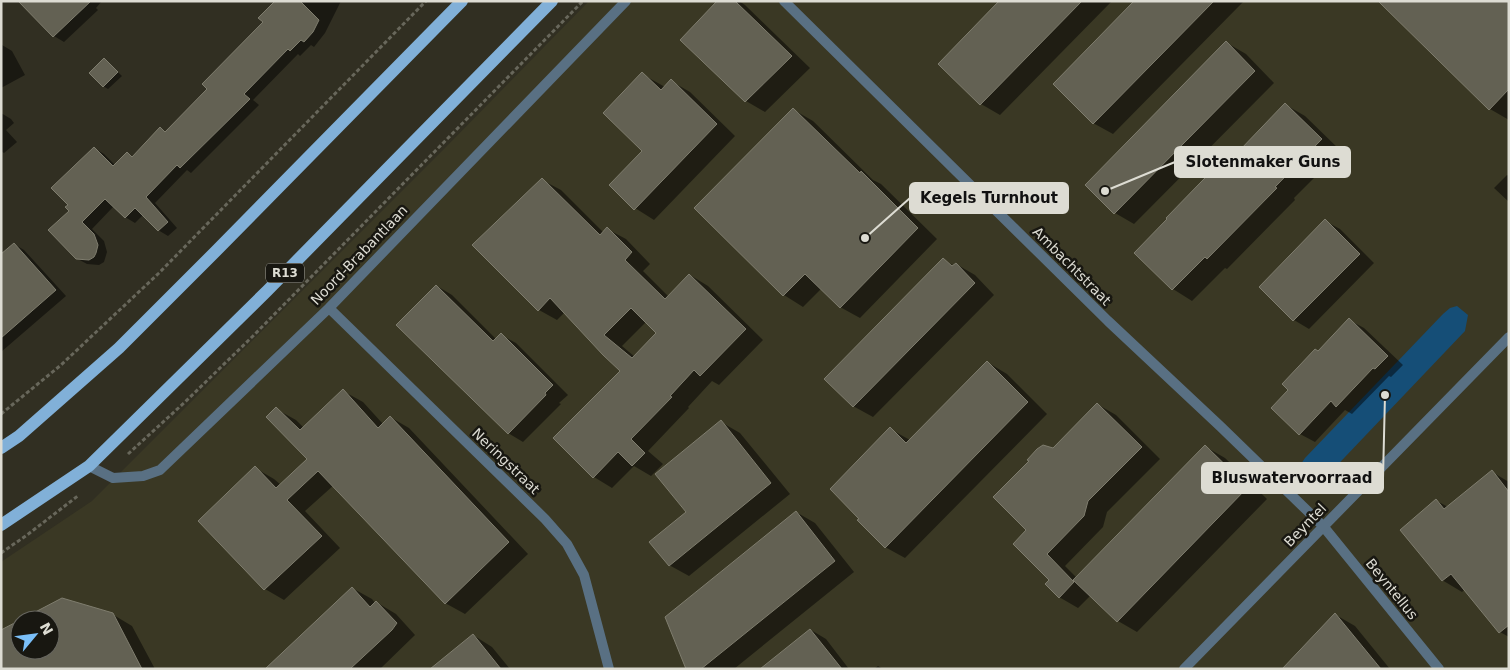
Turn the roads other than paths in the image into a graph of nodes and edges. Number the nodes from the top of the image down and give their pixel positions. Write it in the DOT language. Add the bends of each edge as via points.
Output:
graph roads {
  1 [pos="462,1"];
  2 [pos="552,1"];
  3 [pos="626,1"];
  4 [pos="784,1"];
  5 [pos="329,308"];
  6 [pos="1509,336"];
  7 [pos="1,448"];
  8 [pos="90,466"];
  9 [pos="1,525"];
  10 [pos="1323,526"];
  11 [pos="609,669"];
  12 [pos="1184,669"];
  13 [pos="1440,669"];
  1 -- 7 [label="main road" via="119,348"];
  2 -- 8 [label="main road, R13"];
  3 -- 5 [label="street, Noord-Brabantlaan"];
  4 -- 10 [label="street, Ambachtstraat" via="1108,321"];
  5 -- 8 [label="street, Noord-Brabantlaan" via="160,470 143,476 112,478"];
  5 -- 11 [label="street, Neringstraat" via="567,544 584,575"];
  6 -- 10 [label="street, Beyntel"];
  8 -- 9 [label="main road, R13"];
  10 -- 12 [label="street, Beyntel"];
  10 -- 13 [label="street, Beyntellus"];
}
